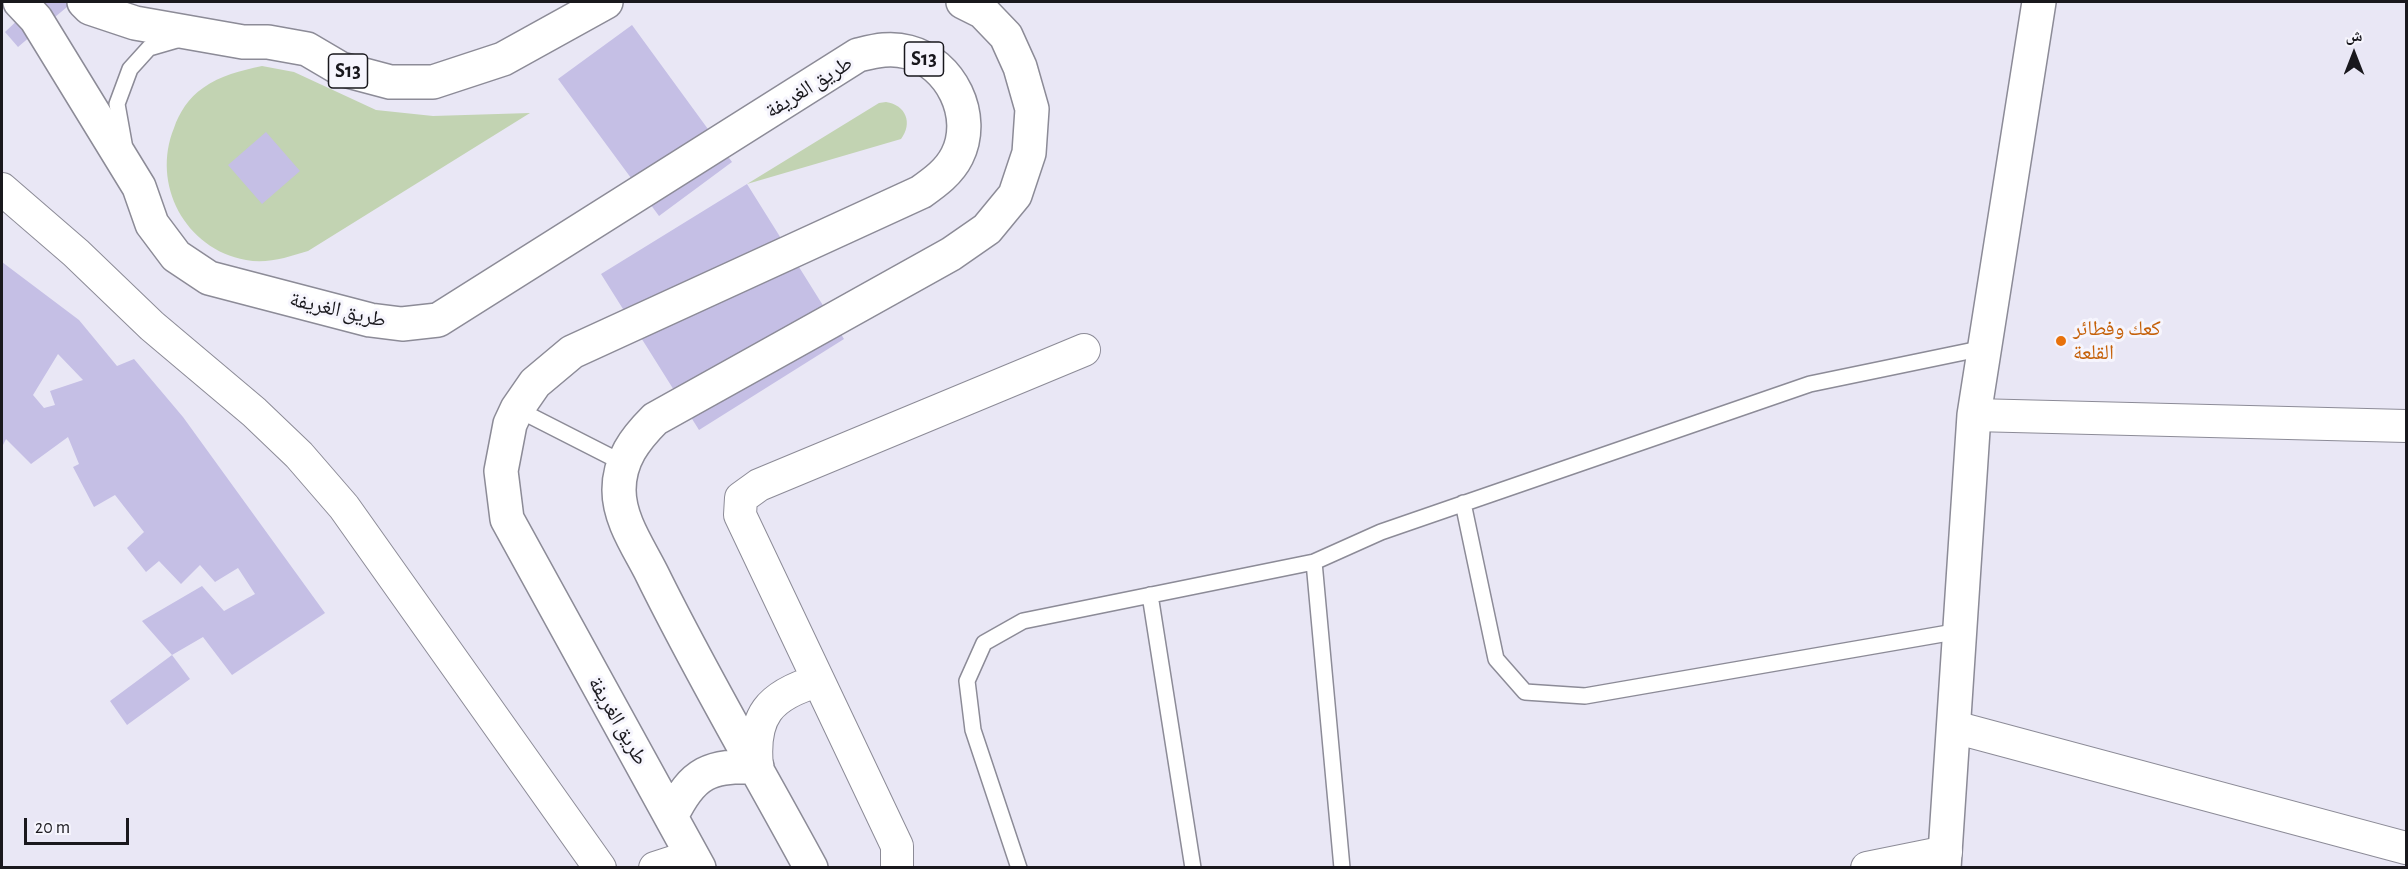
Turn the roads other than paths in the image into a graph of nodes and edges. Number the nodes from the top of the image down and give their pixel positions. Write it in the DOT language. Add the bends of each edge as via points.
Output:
graph roads {
  1 [pos="20,2"];
  2 [pos="84,2"];
  3 [pos="606,2"];
  4 [pos="2039,2"];
  5 [pos="975,5"];
  6 [pos="243,42"];
  7 [pos="139,187"];
  8 [pos="2,189"];
  9 [pos="1984,348"];
  10 [pos="1084,350"];
  11 [pos="517,409"];
  12 [pos="1974,415"];
  13 [pos="2406,426"];
  14 [pos="623,463"];
  15 [pos="1464,503"];
  16 [pos="1314,562"];
  17 [pos="1150,595"];
  18 [pos="1960,631"];
  19 [pos="818,681"];
  20 [pos="1954,727"];
  21 [pos="757,767"];
  22 [pos="672,815"];
  23 [pos="2406,848"];
  24 [pos="1945,860"];
  25 [pos="695,862"];
  26 [pos="600,867"];
  27 [pos="655,867"];
  28 [pos="811,867"];
  29 [pos="897,867"];
  30 [pos="1019,867"];
  31 [pos="1193,867"];
  32 [pos="1342,867"];
  33 [pos="1867,867"];
  1 -- 7 [label="main road, طريق الغريفة / S13" via="36,19"];
  2 -- 6 [label="main road, S13" via="90,8 135,23"];
  3 -- 6 [label="main road, S13" via="503,60 433,82 390,82 341,69 307,49"];
  4 -- 9 [label="main road"];
  5 -- 14 [label="main road" via="1006,36 1032,109 1029,153 1015,195 987,230 951,254 655,419 636,438"];
  6 -- 7 [label="lane" via="175,39 149,48 130,69 117,104 121,133"];
  7 -- 11 [label="main road, طريق الغريفة / S13" via="152,224 176,256 209,278 370,320 402,324 438,320 858,56 883,49 909,52 932,63 950,81 961,105 964,130 957,155 942,177 921,192 572,352 535,383"];
  8 -- 26 [label="street" via="299,455 344,507"];
  9 -- 12 [label="main road"];
  9 -- 15 [label="lane" via="1810,384"];
  10 -- 19 [label="street" via="759,485 741,498 740,516"];
  11 -- 14 [label="lane"];
  11 -- 22 [label="main road, طريق الغريفة / S13" via="510,424 501,471 507,519"];
  12 -- 13 [label="street"];
  12 -- 18 [label="main road"];
  14 -- 21 [label="main road" via="619,490 623,517 682,636"];
  15 -- 16 [label="lane" via="1380,532"];
  15 -- 18 [label="lane" via="1496,659 1525,692 1585,696"];
  16 -- 17 [label="lane"];
  16 -- 32 [label="lane"];
  17 -- 30 [label="lane" via="1023,621 984,643 967,681 973,730"];
  17 -- 31 [label="lane"];
  18 -- 20 [label="main road"];
  19 -- 21 [label="street" via="795,687 775,700 761,720 754,744"];
  19 -- 29 [label="street" via="897,846"];
  20 -- 23 [label="street"];
  20 -- 24 [label="main road"];
  21 -- 22 [label="main road" via="727,766 702,775 683,792"];
  21 -- 28 [label="main road"];
  22 -- 25 [label="main road, طريق الغريفة / S13"];
  24 -- 33 [label="street"];
  25 -- 27 [label="street"];
}
